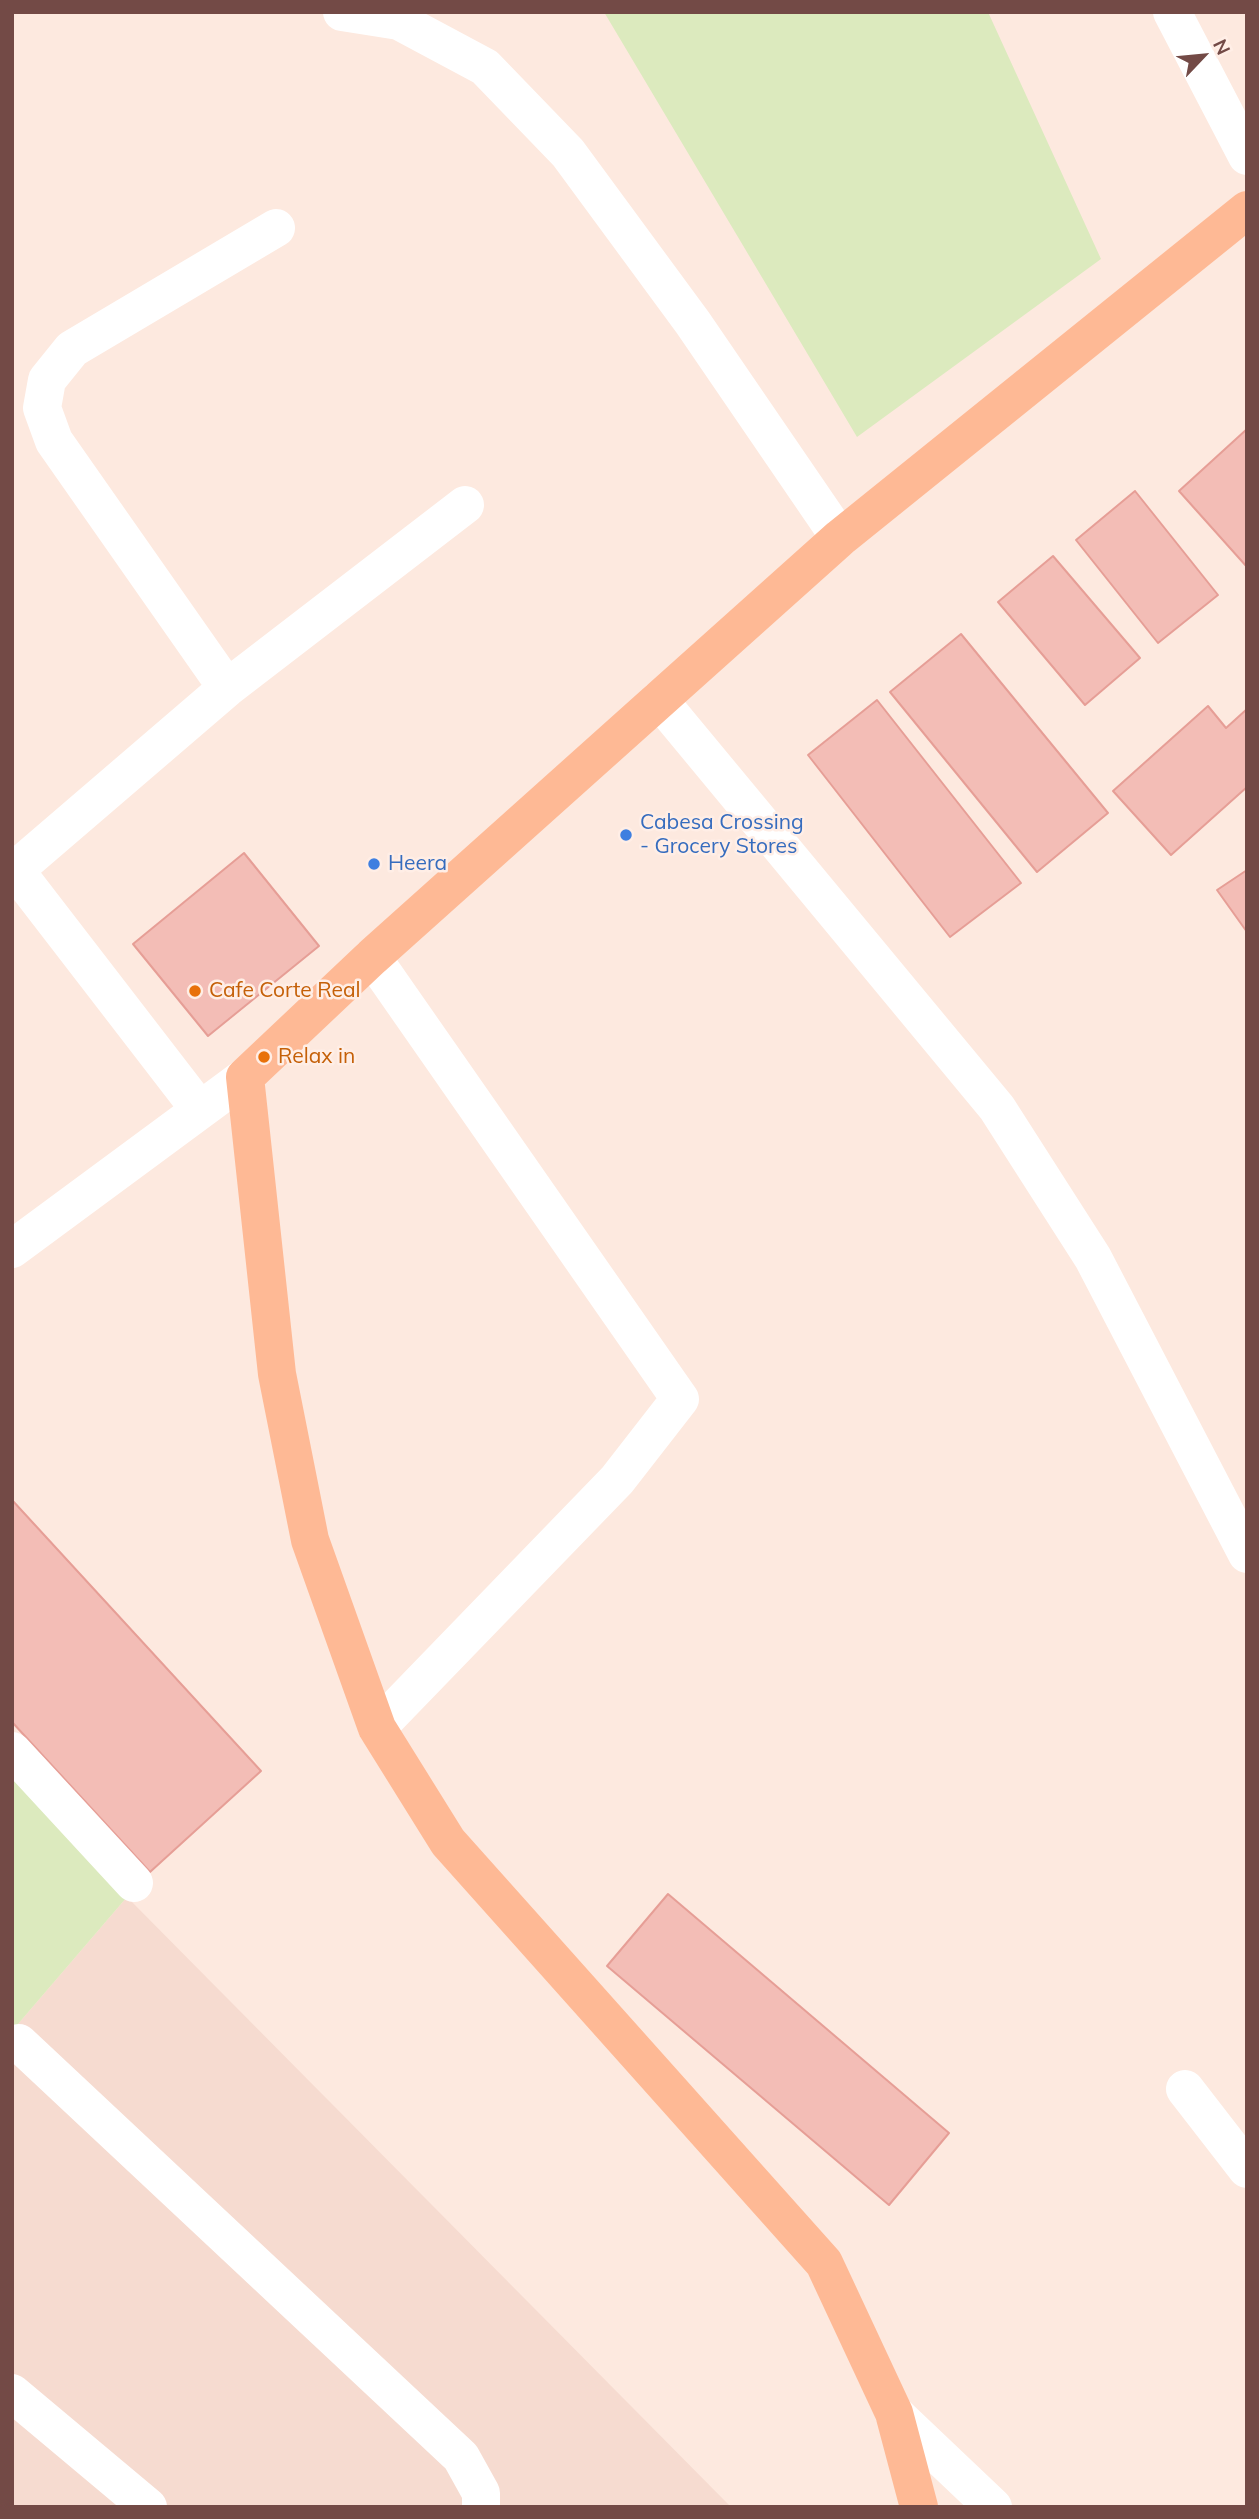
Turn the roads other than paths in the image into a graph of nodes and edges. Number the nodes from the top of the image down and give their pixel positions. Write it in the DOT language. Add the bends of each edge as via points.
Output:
graph roads {
  1 [pos="342,12"];
  2 [pos="1172,12"];
  3 [pos="1247,156"];
  4 [pos="1247,210"];
  5 [pos="276,228"];
  6 [pos="466,505"];
  7 [pos="840,538"];
  8 [pos="227,688"];
  9 [pos="659,700"];
  10 [pos="13,868"];
  11 [pos="372,957"];
  12 [pos="245,1077"];
  13 [pos="200,1110"];
  14 [pos="12,1249"];
  15 [pos="1247,1554"];
  16 [pos="377,1728"];
  17 [pos="12,1751"];
  18 [pos="134,1883"];
  19 [pos="19,2043"];
  20 [pos="1185,2089"];
  21 [pos="1247,2169"];
  22 [pos="12,2393"];
  23 [pos="894,2413"];
  24 [pos="148,2507"];
  25 [pos="481,2507"];
  26 [pos="919,2507"];
  27 [pos="993,2507"];
  1 -- 7 [label="street" via="399,21 485,67 568,153 693,323"];
  2 -- 3 [label="street"];
  4 -- 7 [label="main road"];
  5 -- 8 [label="street" via="72,349 47,380 42,408 54,441"];
  6 -- 8 [label="street"];
  7 -- 9 [label="main road"];
  8 -- 10 [label="street"];
  9 -- 11 [label="main road"];
  9 -- 15 [label="street" via="997,1108 1093,1258"];
  10 -- 13 [label="street"];
  11 -- 12 [label="main road"];
  11 -- 16 [label="street" via="680,1399 617,1480"];
  12 -- 13 [label="street"];
  12 -- 16 [label="main road" via="277,1374 307,1528"];
  13 -- 14 [label="street"];
  16 -- 23 [label="main road" via="448,1842 824,2263"];
  17 -- 18 [label="street"];
  19 -- 25 [label="street" via="461,2457 481,2493"];
  20 -- 21 [label="street"];
  22 -- 24 [label="street"];
  23 -- 26 [label="main road"];
  23 -- 27 [label="street"];
}
